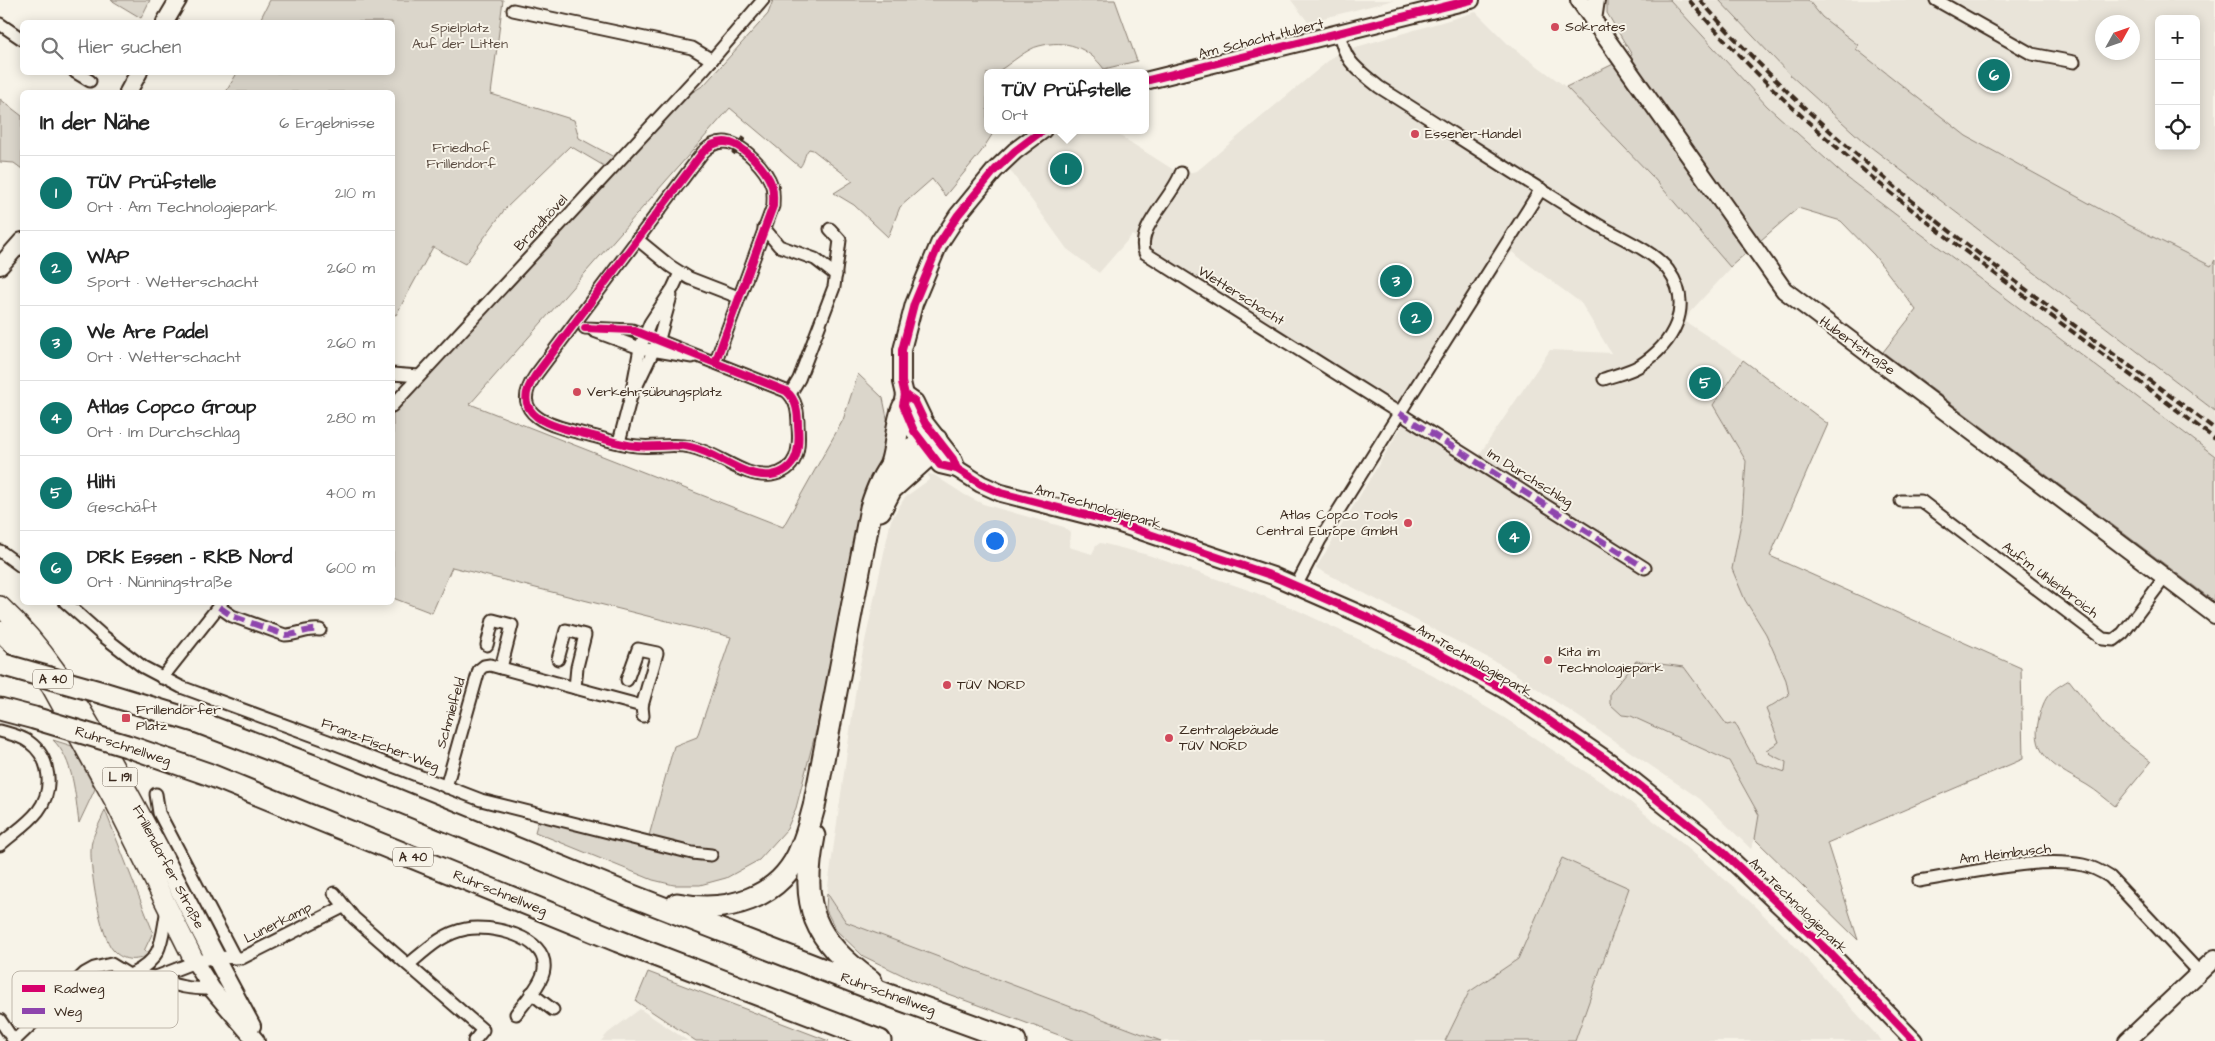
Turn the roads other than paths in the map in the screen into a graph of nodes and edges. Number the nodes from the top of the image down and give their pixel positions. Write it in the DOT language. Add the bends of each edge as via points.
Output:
graph roads {
  1 [pos="178,0"];
  2 [pos="763,0"];
  3 [pos="1471,0"];
  4 [pos="1579,0"];
  5 [pos="1596,0"];
  6 [pos="1936,0"];
  7 [pos="513,10"];
  8 [pos="167,20"];
  9 [pos="1593,20"];
  10 [pos="0,24"];
  11 [pos="1339,32"];
  12 [pos="20,38"];
  13 [pos="712,60"];
  14 [pos="2074,62"];
  15 [pos="80,75"];
  16 [pos="137,75"];
  17 [pos="1149,80"];
  18 [pos="90,82"];
  19 [pos="129,90"];
  20 [pos="1038,134"];
  21 [pos="1181,173"];
  22 [pos="1541,189"];
  23 [pos="764,228"];
  24 [pos="830,229"];
  25 [pos="20,235"];
  26 [pos="637,239"];
  27 [pos="20,243"];
  28 [pos="0,249"];
  29 [pos="838,249"];
  30 [pos="814,259"];
  31 [pos="0,266"];
  32 [pos="680,273"];
  33 [pos="836,275"];
  34 [pos="673,288"];
  35 [pos="738,297"];
  36 [pos="573,325"];
  37 [pos="585,328"];
  38 [pos="645,335"];
  39 [pos="659,339"];
  40 [pos="640,348"];
  41 [pos="654,351"];
  42 [pos="702,359"];
  43 [pos="715,363"];
  44 [pos="395,374"];
  45 [pos="419,376"];
  46 [pos="1604,379"];
  47 [pos="790,394"];
  48 [pos="631,396"];
  49 [pos="904,401"];
  50 [pos="395,403"];
  51 [pos="1399,413"];
  52 [pos="619,442"];
  53 [pos="929,446"];
  54 [pos="891,464"];
  55 [pos="1901,501"];
  56 [pos="0,551"];
  57 [pos="20,566"];
  58 [pos="1645,568"];
  59 [pos="2165,576"];
  60 [pos="1296,586"];
  61 [pos="68,605"];
  62 [pos="221,605"];
  63 [pos="0,606"];
  64 [pos="2215,615"];
  65 [pos="320,630"];
  66 [pos="0,631"];
  67 [pos="486,645"];
  68 [pos="558,659"];
  69 [pos="2,664"];
  70 [pos="501,668"];
  71 [pos="162,678"];
  72 [pos="627,680"];
  73 [pos="576,688"];
  74 [pos="0,709"];
  75 [pos="0,732"];
  76 [pos="446,787"];
  77 [pos="156,794"];
  78 [pos="0,845"];
  79 [pos="711,855"];
  80 [pos="1919,881"];
  81 [pos="334,893"];
  82 [pos="630,895"];
  83 [pos="343,907"];
  84 [pos="167,909"];
  85 [pos="215,957"];
  86 [pos="235,958"];
  87 [pos="2215,958"];
  88 [pos="194,962"];
  89 [pos="408,965"];
  90 [pos="90,971"];
  91 [pos="126,971"];
  92 [pos="137,971"];
  93 [pos="171,971"];
  94 [pos="2200,973"];
  95 [pos="178,986"];
  96 [pos="212,989"];
  97 [pos="532,993"];
  98 [pos="891,996"];
  99 [pos="553,1010"];
  100 [pos="516,1014"];
  101 [pos="0,1020"];
  102 [pos="28,1028"];
  103 [pos="14,1041"];
  104 [pos="258,1041"];
  105 [pos="474,1041"];
  106 [pos="880,1041"];
  107 [pos="1014,1041"];
  108 [pos="1914,1041"];
  109 [pos="2127,1041"];
  1 -- 8 [label="street"];
  2 -- 13 [label="street, Brandhövel"];
  3 -- 11 [label="street, Am Schacht Hubert"];
  4 -- 9 [label="street, Hubertstraße"];
  5 -- 9 [label="street"];
  6 -- 14 [label="street" via="2032,54"];
  7 -- 13 [label="street" via="692,48"];
  9 -- 59 [label="street, Hubertstraße" via="1784,290"];
  10 -- 12 [label="street"];
  11 -- 17 [label="street, Am Schacht Hubert"];
  11 -- 22 [label="street, Am Schacht Hubert" via="1344,53 1354,67"];
  13 -- 45 [label="street, Brandhövel"];
  15 -- 18 [label="street"];
  16 -- 19 [label="street"];
  20 -- 49 [label="street, Am Technologiepark" via="994,170 939,244 908,323 901,369"];
  21 -- 51 [label="street, Wetterschacht" via="1144,234 1142,247 1145,254"];
  22 -- 46 [label="street, Am Schacht Hubert" via="1656,258 1667,269 1678,291 1679,316 1675,331 1666,344 1638,366"];
  22 -- 51 [label="street"];
  23 -- 26 [label="street" via="773,206 770,181 746,153 733,144 723,142 709,146 703,152"];
  23 -- 30 [label="street" via="788,252"];
  23 -- 35 [label="street" via="757,255"];
  24 -- 29 [label="street" via="840,240"];
  25 -- 28 [label="street"];
  26 -- 32 [label="street"];
  26 -- 36 [label="street"];
  27 -- 31 [label="street"];
  29 -- 30 [label="street"];
  29 -- 33 [label="street"];
  30 -- 33 [label="street"];
  32 -- 34 [label="street"];
  32 -- 35 [label="street"];
  33 -- 47 [label="street" via="799,379"];
  34 -- 38 [label="street"];
  34 -- 39 [label="street"];
  35 -- 43 [label="street"];
  36 -- 37 [label="street"];
  36 -- 52 [label="street" via="531,382 528,403 534,415 548,424"];
  37 -- 38 [label="street" via="632,330"];
  37 -- 40 [label="street"];
  38 -- 39 [label="street"];
  38 -- 40 [label="street"];
  39 -- 41 [label="street"];
  39 -- 42 [label="street"];
  40 -- 41 [label="street"];
  40 -- 48 [label="street"];
  41 -- 42 [label="street"];
  41 -- 48 [label="street"];
  42 -- 43 [label="street"];
  43 -- 47 [label="street" via="752,375"];
  44 -- 45 [label="street"];
  45 -- 50 [label="street, Brandhövel"];
  47 -- 52 [label="street" via="796,408 800,446 795,461 778,473 745,472 715,454 687,446 635,446"];
  48 -- 52 [label="street"];
  49 -- 53 [label="street, Am Technologiepark"];
  49 -- 54 [label="highway"];
  51 -- 58 [label="street, Im Durchschlag"];
  51 -- 60 [label="street" via="1320,540"];
  53 -- 54 [label="highway"];
  53 -- 60 [label="street, Am Technologiepark" via="953,459 956,469 1001,493 1117,523"];
  53 -- 98 [label="highway" via="891,489 879,513 810,864 808,891 814,919 838,956"];
  54 -- 82 [label="highway" via="878,485 871,508 814,807 801,849 774,885 738,904 706,908"];
  55 -- 59 [label="street, Auf'm Uhlenbroich" via="1921,501 2103,639 2114,640 2123,633"];
  56 -- 57 [label="street"];
  59 -- 64 [label="street, Hubertstraße"];
  60 -- 108 [label="street, Am Technologiepark" via="1367,617 1471,671 1616,766 1756,882"];
  61 -- 71 [label="street, Franz-Fischer-Weg" via="117,647"];
  62 -- 65 [label="street" via="232,616 285,635 310,628"];
  62 -- 71 [label="street"];
  63 -- 85 [label="main road, Frillendorfer Straße / L 191" via="49,658 63,679 128,791"];
  66 -- 84 [label="main road, Frillendorfer Straße / L 191" via="51,686 115,802"];
  67 -- 70 [label="street" via="493,620 512,625"];
  68 -- 73 [label="street" via="566,630 585,635 577,667"];
  69 -- 82 [label="highway, Ruhrschnellweg / A 40, bridge" via="198,722"];
  70 -- 73 [label="street, Schmielfeld"];
  70 -- 76 [label="street, Schmielfeld" via="484,666 479,670"];
  71 -- 76 [label="street, Franz-Fischer-Weg"];
  72 -- 73 [label="street, Schmielfeld" via="638,649 657,652 643,711"];
  74 -- 106 [label="highway, Ruhrschnellweg / A 40, bridge" via="127,746 208,774 618,941"];
  75 -- 78 [label="street" via="23,738 41,755 48,774 46,798 32,817"];
  76 -- 79 [label="street, Franz-Fischer-Weg" via="534,814"];
  77 -- 86 [label="street" via="159,813"];
  80 -- 94 [label="street, Am Heimbusch" via="2014,866 2068,863 2091,867 2110,877"];
  81 -- 83 [label="street"];
  82 -- 98 [label="highway, Ruhrschnellweg / A 40"];
  83 -- 86 [label="street, Lunerkamp" via="242,958"];
  83 -- 89 [label="street"];
  84 -- 88 [label="main road, Frillendorfer Straße / L 191"];
  84 -- 92 [label="street, Frillendorfer Straße" via="162,945 149,964"];
  85 -- 86 [label="street, Lunerkamp"];
  85 -- 88 [label="street, Lunerkamp"];
  85 -- 104 [label="street, L 191"];
  87 -- 94 [label="street"];
  88 -- 93 [label="street, Lunerkamp"];
  88 -- 96 [label="street, L 191"];
  89 -- 97 [label="street" via="440,938 466,928 488,928 530,941 540,952 544,969"];
  89 -- 105 [label="street" via="483,1030"];
  90 -- 91 [label="street" via="111,964"];
  94 -- 109 [label="street"];
  95 -- 96 [label="street"];
  96 -- 104 [label="street, L 191"];
  97 -- 99 [label="street"];
  97 -- 100 [label="street"];
  98 -- 107 [label="highway, Ruhrschnellweg / A 40"];
  101 -- 103 [label="street"];
  102 -- 103 [label="street"];
}
